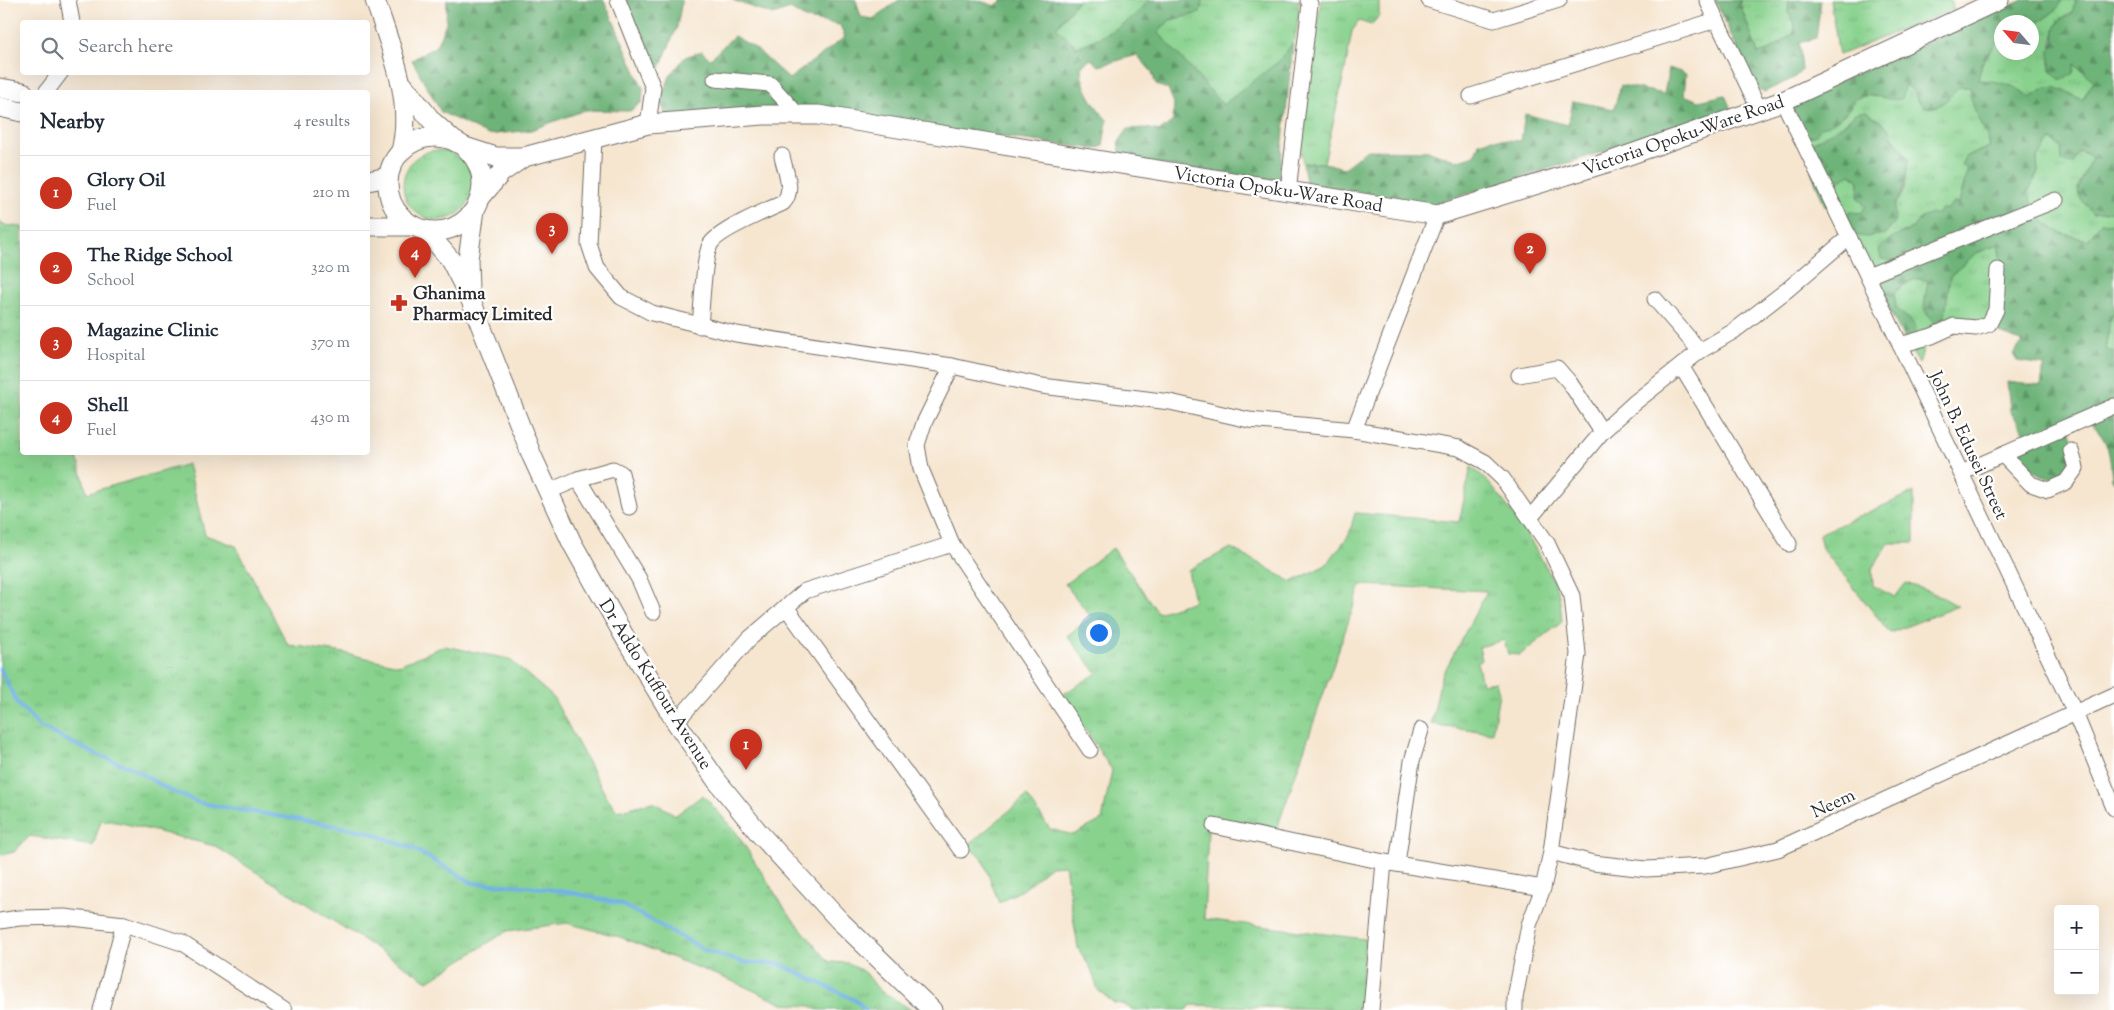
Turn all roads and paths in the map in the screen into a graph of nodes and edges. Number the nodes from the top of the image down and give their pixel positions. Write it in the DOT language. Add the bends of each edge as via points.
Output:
graph roads {
  1 [pos="68,0"];
  2 [pos="376,0"];
  3 [pos="618,0"];
  4 [pos="1308,0"];
  5 [pos="1429,0"];
  6 [pos="1559,0"];
  7 [pos="1706,0"];
  8 [pos="1999,0"];
  9 [pos="72,20"];
  10 [pos="1716,20"];
  11 [pos="59,75"];
  12 [pos="715,79"];
  13 [pos="403,85"];
  14 [pos="0,88"];
  15 [pos="48,90"];
  16 [pos="20,92"];
  17 [pos="1471,96"];
  18 [pos="1782,102"];
  19 [pos="0,107"];
  20 [pos="1759,109"];
  21 [pos="20,112"];
  22 [pos="798,115"];
  23 [pos="648,124"];
  24 [pos="594,139"];
  25 [pos="459,144"];
  26 [pos="401,151"];
  27 [pos="782,156"];
  28 [pos="524,157"];
  29 [pos="388,177"];
  30 [pos="370,181"];
  31 [pos="1288,191"];
  32 [pos="2056,200"];
  33 [pos="478,203"];
  34 [pos="1437,215"];
  35 [pos="370,226"];
  36 [pos="419,228"];
  37 [pos="1849,237"];
  38 [pos="1998,270"];
  39 [pos="1868,276"];
  40 [pos="470,298"];
  41 [pos="1655,299"];
  42 [pos="700,326"];
  43 [pos="1900,345"];
  44 [pos="1700,351"];
  45 [pos="952,366"];
  46 [pos="1681,366"];
  47 [pos="1519,375"];
  48 [pos="2114,406"];
  49 [pos="1354,430"];
  50 [pos="1602,432"];
  51 [pos="2071,451"];
  52 [pos="2003,455"];
  53 [pos="1961,473"];
  54 [pos="578,479"];
  55 [pos="547,492"];
  56 [pos="629,506"];
  57 [pos="1530,518"];
  58 [pos="952,544"];
  59 [pos="1789,544"];
  60 [pos="786,607"];
  61 [pos="653,612"];
  62 [pos="2114,695"];
  63 [pos="2075,713"];
  64 [pos="676,722"];
  65 [pos="1420,730"];
  66 [pos="1090,750"];
  67 [pos="2114,808"];
  68 [pos="1214,826"];
  69 [pos="961,850"];
  70 [pos="1551,852"];
  71 [pos="1390,862"];
  72 [pos="1543,888"];
  73 [pos="0,921"];
  74 [pos="124,924"];
  75 [pos="100,1010"];
  76 [pos="284,1010"];
  77 [pos="932,1010"];
  78 [pos="1371,1010"];
  79 [pos="1515,1010"];
  1 -- 9 [label="street"];
  2 -- 13 [label="main road"];
  3 -- 23 [label="street" via="652,88"];
  4 -- 31 [label="street"];
  5 -- 6 [label="street" via="1494,20"];
  7 -- 10 [label="street"];
  8 -- 18 [label="main road, Victoria Opoku-Ware Road"];
  10 -- 17 [label="street"];
  10 -- 20 [label="street"];
  11 -- 15 [label="street"];
  12 -- 22 [label="street" via="766,82"];
  13 -- 25 [label="main road" via="432,121"];
  13 -- 26 [label="main road" via="405,136"];
  14 -- 16 [label="main road"];
  18 -- 20 [label="main road, Victoria Opoku-Ware Road"];
  18 -- 37 [label="street, John B. Edusei Street"];
  19 -- 21 [label="main road"];
  20 -- 34 [label="main road, Victoria Opoku-Ware Road" via="1606,163"];
  22 -- 23 [label="main road, Victoria Opoku-Ware Road"];
  22 -- 31 [label="main road, Victoria Opoku-Ware Road" via="828,117"];
  23 -- 24 [label="main road, Victoria Opoku-Ware Road"];
  24 -- 28 [label="main road, Victoria Opoku-Ware Road"];
  24 -- 42 [label="street" via="589,244 597,268 621,297 652,313"];
  25 -- 26 [label="main road" via="429,137 414,141"];
  25 -- 28 [label="main road" via="496,157"];
  25 -- 33 [label="main road" via="479,166 483,182"];
  26 -- 29 [label="main road"];
  27 -- 42 [label="street" via="790,190 788,197 783,203 718,236 710,245"];
  28 -- 33 [label="main road" via="501,172"];
  29 -- 30 [label="main road"];
  29 -- 36 [label="main road" via="391,201 400,216"];
  31 -- 34 [label="main road, Victoria Opoku-Ware Road"];
  32 -- 39 [label="street"];
  33 -- 36 [label="main road" via="464,222 450,229"];
  33 -- 40 [label="main road" via="468,260"];
  34 -- 49 [label="street"];
  35 -- 36 [label="main road"];
  36 -- 40 [label="main road" via="450,259"];
  37 -- 39 [label="street, John B. Edusei Street"];
  37 -- 44 [label="street" via="1734,331"];
  38 -- 43 [label="street" via="1996,310 1989,324 1976,328 1954,326"];
  39 -- 43 [label="street, John B. Edusei Street"];
  40 -- 55 [label="main road, Dr Addo Kuffour Avenue"];
  41 -- 44 [label="street"];
  42 -- 45 [label="street"];
  43 -- 53 [label="street, John B. Edusei Street"];
  44 -- 46 [label="street"];
  45 -- 49 [label="street" via="1042,386 1170,402 1248,420"];
  45 -- 58 [label="street" via="917,445 921,469"];
  46 -- 50 [label="street"];
  46 -- 59 [label="street"];
  47 -- 50 [label="street" via="1557,368"];
  48 -- 52 [label="street"];
  49 -- 57 [label="street" via="1459,448 1484,462 1503,479"];
  50 -- 57 [label="street"];
  51 -- 52 [label="street" via="2076,468 2066,482 2048,490 2031,484"];
  52 -- 53 [label="street"];
  53 -- 63 [label="street, John B. Edusei Street"];
  54 -- 55 [label="street"];
  54 -- 56 [label="street" via="613,469 621,473"];
  54 -- 61 [label="street" via="639,579"];
  55 -- 64 [label="main road, Dr Addo Kuffour Avenue" via="627,641"];
  57 -- 70 [label="street" via="1547,543 1572,596 1578,654"];
  58 -- 60 [label="street" via="805,591"];
  58 -- 66 [label="street"];
  60 -- 64 [label="street" via="749,639"];
  60 -- 69 [label="street"];
  62 -- 63 [label="street, Neem"];
  63 -- 67 [label="street, John B. Edusei Street"];
  63 -- 70 [label="street, Neem" via="1778,849 1705,866 1646,869 1593,863"];
  64 -- 77 [label="main road, Dr Addo Kuffour Avenue" via="759,833 839,920"];
  65 -- 71 [label="street"];
  68 -- 71 [label="street"];
  70 -- 72 [label="street"];
  71 -- 72 [label="street"];
  71 -- 78 [label="street"];
  72 -- 79 [label="street" via="1529,925"];
  73 -- 74 [label="street" via="64,918"];
  74 -- 75 [label="street"];
  74 -- 76 [label="street" via="182,943"];
}
